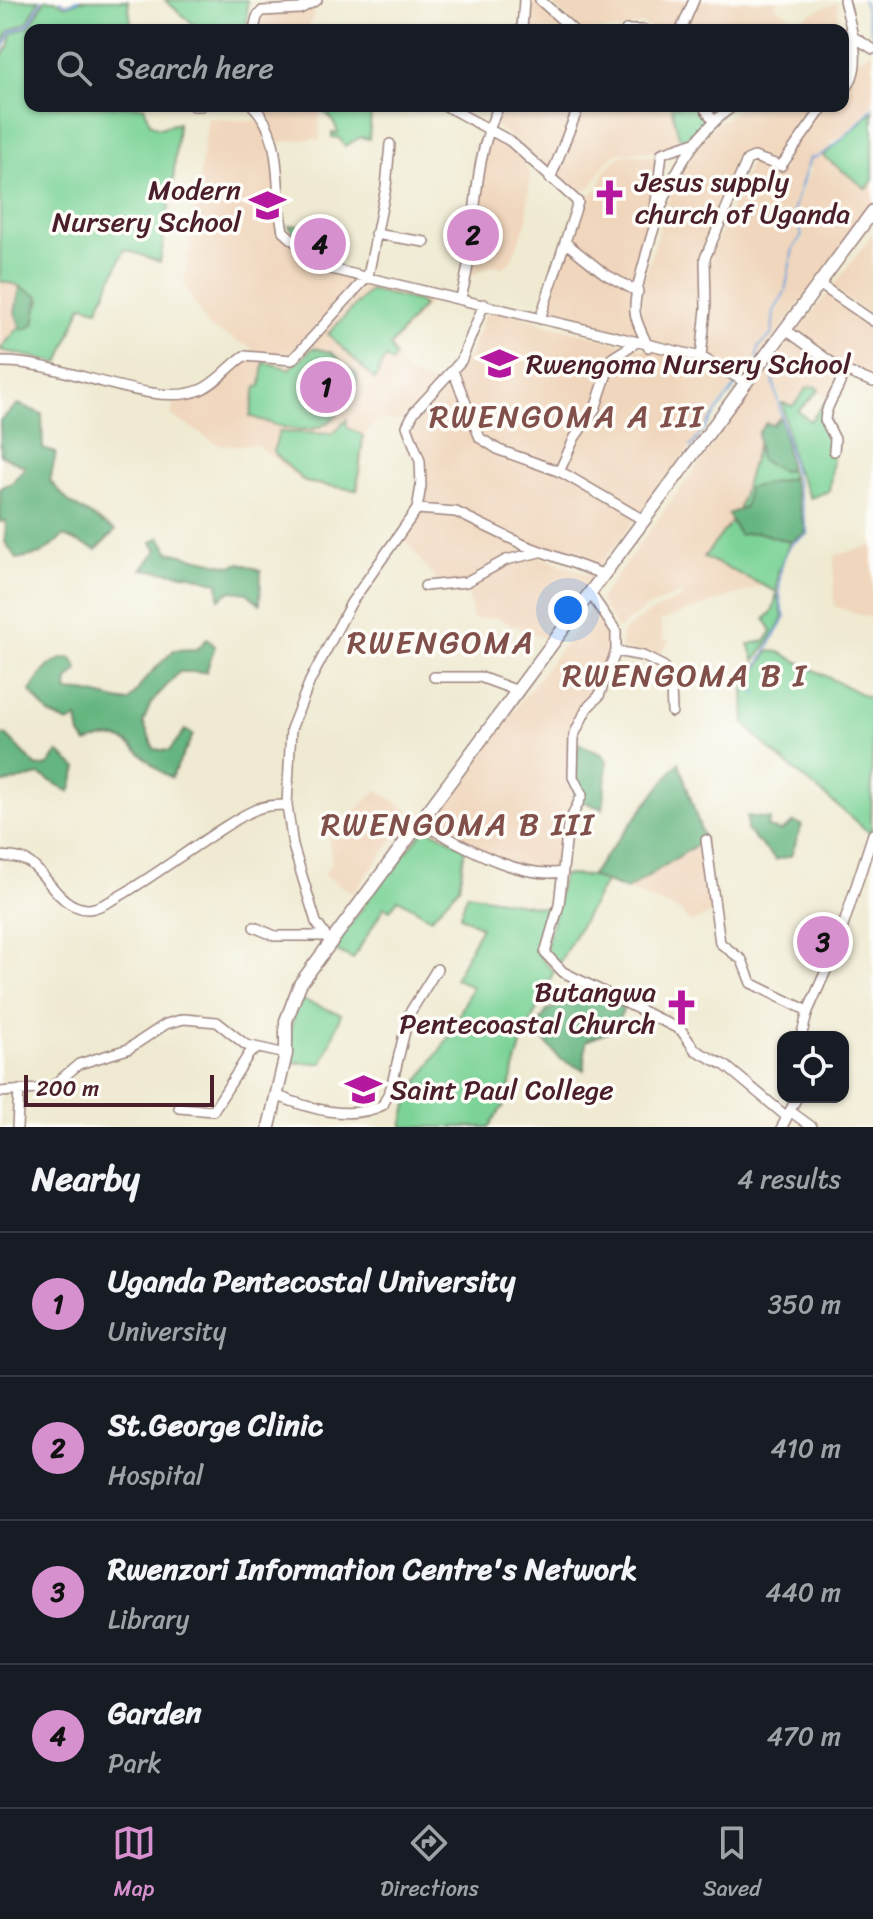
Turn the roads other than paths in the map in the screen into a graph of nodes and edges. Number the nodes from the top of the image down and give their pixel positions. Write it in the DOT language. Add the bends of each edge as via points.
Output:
graph roads {
  1 [pos="317,0"];
  2 [pos="524,0"];
  3 [pos="540,0"];
  4 [pos="694,0"];
  5 [pos="844,0"];
  6 [pos="257,24"];
  7 [pos="522,24"];
  8 [pos="566,24"];
  9 [pos="684,24"];
  10 [pos="847,24"];
  11 [pos="849,37"];
  12 [pos="849,42"];
  13 [pos="871,48"];
  14 [pos="849,84"];
  15 [pos="258,112"];
  16 [pos="457,112"];
  17 [pos="496,112"];
  18 [pos="577,112"];
  19 [pos="707,112"];
  20 [pos="724,112"];
  21 [pos="820,112"];
  22 [pos="713,120"];
  23 [pos="488,128"];
  24 [pos="695,142"];
  25 [pos="390,144"];
  26 [pos="550,179"];
  27 [pos="873,211"];
  28 [pos="655,222"];
  29 [pos="375,234"];
  30 [pos="425,242"];
  31 [pos="566,243"];
  32 [pos="366,280"];
  33 [pos="819,284"];
  34 [pos="638,292"];
  35 [pos="461,297"];
  36 [pos="484,304"];
  37 [pos="540,319"];
  38 [pos="873,321"];
  39 [pos="786,330"];
  40 [pos="634,344"];
  41 [pos="648,347"];
  42 [pos="701,357"];
  43 [pos="0,362"];
  44 [pos="842,370"];
  45 [pos="453,371"];
  46 [pos="743,379"];
  47 [pos="873,382"];
  48 [pos="834,451"];
  49 [pos="559,472"];
  50 [pos="417,509"];
  51 [pos="645,521"];
  52 [pos="540,552"];
  53 [pos="605,575"];
  54 [pos="425,586"];
  55 [pos="590,593"];
  56 [pos="616,651"];
  57 [pos="434,677"];
  58 [pos="518,691"];
  59 [pos="672,712"];
  60 [pos="287,805"];
  61 [pos="419,822"];
  62 [pos="873,834"];
  63 [pos="706,840"];
  64 [pos="0,856"];
  65 [pos="563,872"];
  66 [pos="254,927"];
  67 [pos="327,939"];
  68 [pos="437,969"];
  69 [pos="808,1011"];
  70 [pos="803,1031"];
  71 [pos="257,1049"];
  72 [pos="286,1054"];
  73 [pos="19,1090"];
  74 [pos="0,1092"];
  75 [pos="278,1096"];
  76 [pos="794,1103"];
  77 [pos="179,1108"];
  78 [pos="789,1114"];
  79 [pos="17,1127"];
  80 [pos="269,1127"];
  81 [pos="782,1127"];
  82 [pos="812,1127"];
  1 -- 6 [label="street" via="303,8 262,11"];
  2 -- 7 [label="street"];
  3 -- 8 [label="street"];
  4 -- 9 [label="street"];
  5 -- 10 [label="street"];
  11 -- 13 [label="street"];
  12 -- 14 [label="street" via="855,75"];
  15 -- 32 [label="street" via="271,141 283,231 323,267"];
  16 -- 23 [label="street"];
  17 -- 23 [label="street"];
  18 -- 26 [label="street"];
  19 -- 22 [label="street"];
  20 -- 22 [label="street"];
  21 -- 42 [label="street" via="781,166 754,157 747,160 705,258"];
  22 -- 24 [label="street"];
  23 -- 26 [label="street"];
  23 -- 35 [label="street"];
  24 -- 28 [label="street"];
  24 -- 28 [label="street" via="662,153"];
  25 -- 29 [label="street"];
  26 -- 31 [label="street" via="578,202"];
  27 -- 33 [label="main road"];
  28 -- 34 [label="street"];
  29 -- 30 [label="street"];
  29 -- 32 [label="street"];
  31 -- 34 [label="street"];
  31 -- 37 [label="street"];
  32 -- 35 [label="street"];
  32 -- 43 [label="street" via="292,360 244,356 196,391 164,394 34,362"];
  33 -- 38 [label="street"];
  33 -- 39 [label="main road"];
  34 -- 41 [label="street" via="635,311"];
  35 -- 36 [label="street"];
  36 -- 37 [label="street"];
  36 -- 45 [label="street"];
  37 -- 40 [label="street"];
  39 -- 44 [label="street"];
  39 -- 46 [label="main road"];
  40 -- 41 [label="street"];
  40 -- 49 [label="street" via="612,358 595,409"];
  41 -- 42 [label="street"];
  42 -- 46 [label="street"];
  44 -- 47 [label="street"];
  44 -- 48 [label="street" via="841,384 825,411"];
  45 -- 49 [label="street" via="478,436 499,450"];
  45 -- 50 [label="street" via="407,426 420,461"];
  46 -- 51 [label="main road"];
  49 -- 51 [label="street"];
  50 -- 52 [label="street" via="456,512"];
  50 -- 60 [label="street" via="351,603 310,681 291,729"];
  51 -- 53 [label="main road"];
  52 -- 53 [label="street"];
  52 -- 54 [label="street" via="506,560 466,582"];
  53 -- 55 [label="main road"];
  55 -- 56 [label="street" via="616,631"];
  55 -- 58 [label="main road"];
  56 -- 59 [label="street" via="663,666"];
  56 -- 65 [label="street" via="599,696 574,735 573,777 582,795 568,825"];
  57 -- 58 [label="street" via="480,677"];
  58 -- 61 [label="main road"];
  60 -- 64 [label="street" via="248,813 97,908 71,904 30,864"];
  60 -- 67 [label="street" via="293,846 316,922"];
  61 -- 65 [label="street" via="531,873"];
  61 -- 67 [label="main road"];
  62 -- 69 [label="street" via="836,948"];
  63 -- 69 [label="street" via="720,943 742,960 751,983"];
  65 -- 78 [label="street" via="547,958 590,987 681,1030 695,1050 726,1066"];
  66 -- 67 [label="street" via="275,936"];
  67 -- 72 [label="main road" via="292,1001"];
  68 -- 75 [label="street" via="405,1025 383,1105 338,1113"];
  69 -- 70 [label="street"];
  71 -- 72 [label="street"];
  71 -- 73 [label="street" via="222,1025 184,1019 166,1024 128,1049 79,1064 50,1088"];
  71 -- 77 [label="street" via="213,1111"];
  72 -- 75 [label="main road"];
  73 -- 74 [label="street"];
  73 -- 79 [label="street"];
  75 -- 80 [label="main road"];
  76 -- 78 [label="street"];
  78 -- 81 [label="street"];
  78 -- 82 [label="street"];
}
